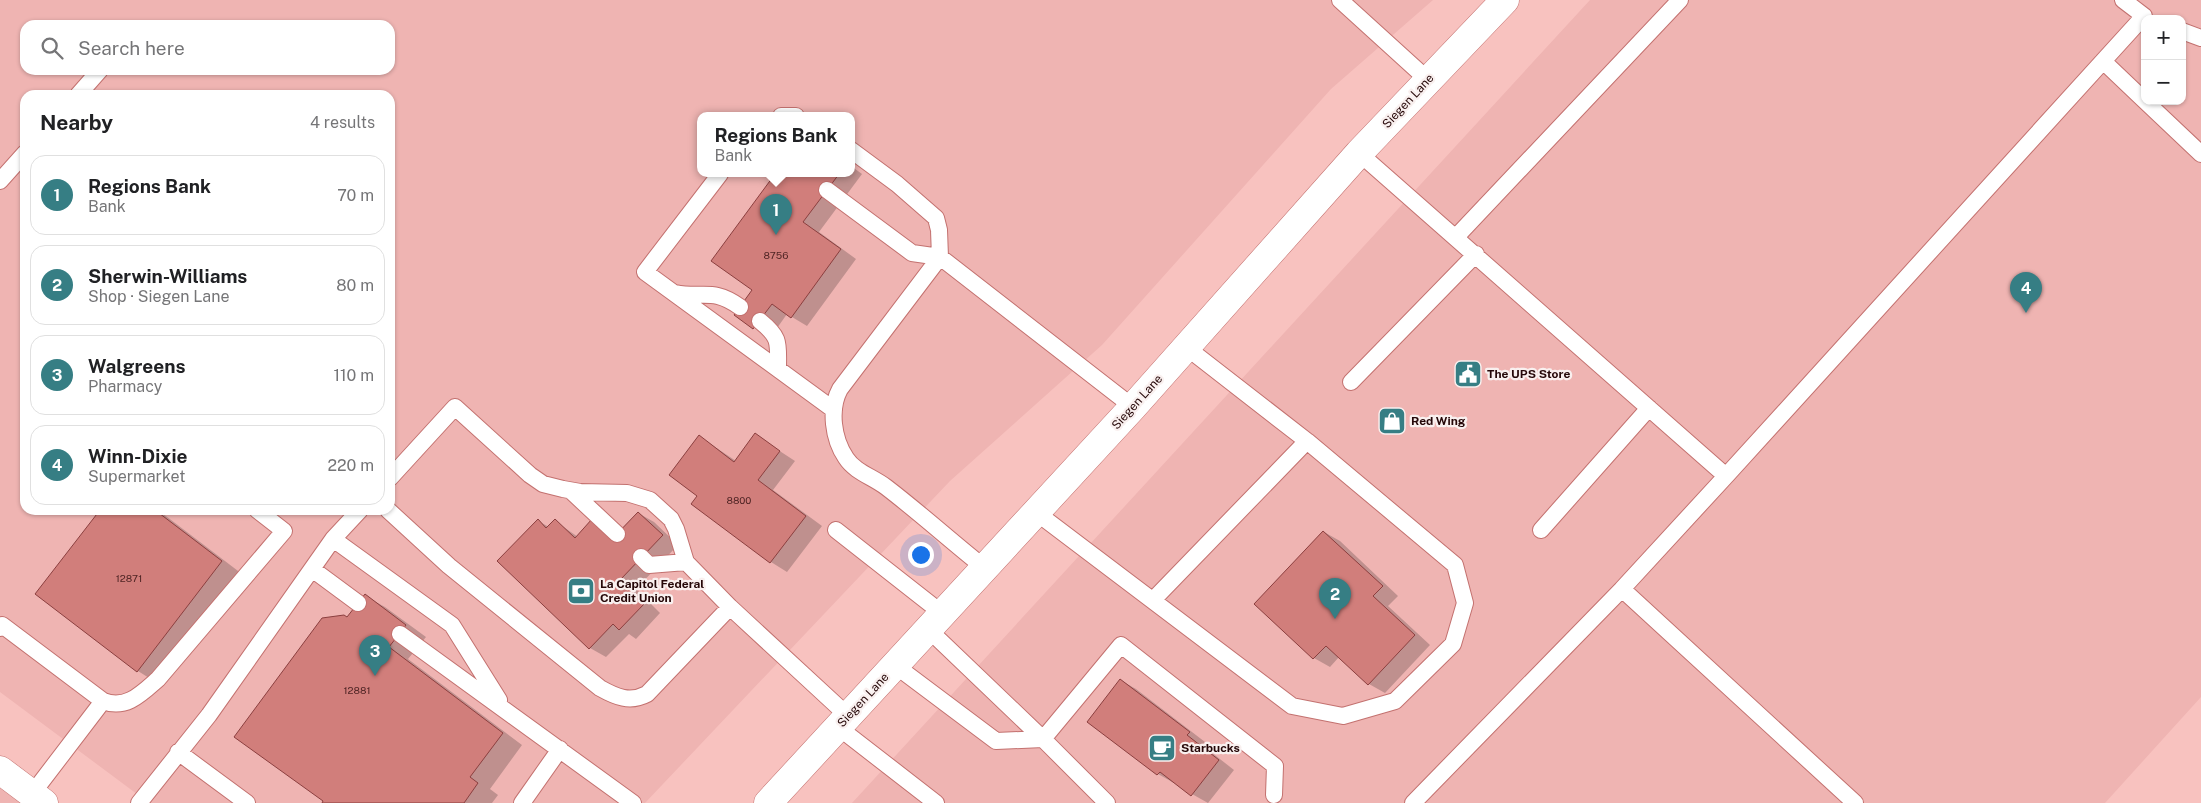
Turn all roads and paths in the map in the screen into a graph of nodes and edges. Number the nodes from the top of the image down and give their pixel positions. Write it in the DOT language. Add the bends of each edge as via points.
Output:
graph roads {
  1 [pos="1340,0"];
  2 [pos="1505,0"];
  3 [pos="1680,0"];
  4 [pos="2122,0"];
  5 [pos="2144,15"];
  6 [pos="2141,23"];
  7 [pos="2186,32"];
  8 [pos="2201,38"];
  9 [pos="2103,61"];
  10 [pos="96,75"];
  11 [pos="1428,80"];
  12 [pos="82,90"];
  13 [pos="2141,97"];
  14 [pos="2149,105"];
  15 [pos="855,153"];
  16 [pos="1359,153"];
  17 [pos="2201,154"];
  18 [pos="20,159"];
  19 [pos="718,177"];
  20 [pos="0,181"];
  21 [pos="827,190"];
  22 [pos="1456,237"];
  23 [pos="1476,254"];
  24 [pos="940,257"];
  25 [pos="673,292"];
  26 [pos="740,306"];
  27 [pos="760,321"];
  28 [pos="1186,347"];
  29 [pos="778,369"];
  30 [pos="1351,382"];
  31 [pos="1133,407"];
  32 [pos="1649,408"];
  33 [pos="834,410"];
  34 [pos="1307,441"];
  35 [pos="395,473"];
  36 [pos="1726,476"];
  37 [pos="571,491"];
  38 [pos="1037,513"];
  39 [pos="263,515"];
  40 [pos="355,515"];
  41 [pos="393,515"];
  42 [pos="836,530"];
  43 [pos="1541,530"];
  44 [pos="616,534"];
  45 [pos="333,539"];
  46 [pos="641,557"];
  47 [pos="686,562"];
  48 [pos="312,569"];
  49 [pos="986,569"];
  50 [pos="1622,590"];
  51 [pos="1153,600"];
  52 [pos="358,603"];
  53 [pos="730,607"];
  54 [pos="936,622"];
  55 [pos="0,628"];
  56 [pos="400,634"];
  57 [pos="896,666"];
  58 [pos="103,701"];
  59 [pos="504,708"];
  60 [pos="843,722"];
  61 [pos="1043,739"];
  62 [pos="560,749"];
  63 [pos="178,752"];
  64 [pos="0,770"];
  65 [pos="38,798"];
  66 [pos="1275,800"];
  67 [pos="138,803"];
  68 [pos="247,803"];
  69 [pos="522,803"];
  70 [pos="633,803"];
  71 [pos="768,803"];
  72 [pos="936,803"];
  73 [pos="1107,803"];
  74 [pos="1413,803"];
  75 [pos="1855,803"];
  1 -- 11 [label="lane"];
  2 -- 11 [label="main road, Siegen Lane"];
  3 -- 22 [label="lane"];
  4 -- 5 [label="lane"];
  6 -- 9 [label="lane"];
  7 -- 8 [label="lane"];
  9 -- 13 [label="lane"];
  9 -- 36 [label="lane"];
  10 -- 12 [label="lane"];
  11 -- 16 [label="main road, Siegen Lane"];
  14 -- 17 [label="lane"];
  15 -- 24 [label="lane" via="936,218"];
  16 -- 22 [label="lane"];
  16 -- 28 [label="main road, Siegen Lane"];
  18 -- 20 [label="lane"];
  19 -- 25 [label="lane" via="645,272"];
  21 -- 24 [label="lane" via="912,253"];
  22 -- 23 [label="lane"];
  23 -- 30 [label="lane"];
  23 -- 32 [label="lane"];
  24 -- 31 [label="lane"];
  24 -- 33 [label="lane" via="840,389"];
  25 -- 26 [label="lane" via="687,296 715,294"];
  25 -- 29 [label="lane"];
  27 -- 29 [label="lane" via="774,332"];
  28 -- 31 [label="main road, Siegen Lane"];
  28 -- 34 [label="lane"];
  29 -- 33 [label="lane"];
  31 -- 38 [label="main road, Siegen Lane"];
  32 -- 36 [label="lane"];
  32 -- 43 [label="lane"];
  33 -- 49 [label="lane" via="838,443 846,459 885,486"];
  34 -- 51 [label="lane"];
  34 -- 51 [label="lane" via="1455,565 1464,603 1453,644 1395,701 1343,716 1292,706"];
  35 -- 37 [label="lane" via="456,407 530,476 543,484"];
  36 -- 50 [label="lane"];
  37 -- 44 [label="lane"];
  37 -- 47 [label="lane" via="627,493 650,500 671,520"];
  38 -- 49 [label="main road, Siegen Lane"];
  38 -- 51 [label="lane"];
  39 -- 58 [label="lane" via="284,531 158,679 124,704"];
  40 -- 45 [label="lane"];
  41 -- 53 [label="lane" via="449,566 600,688 617,697 639,698 647,694"];
  42 -- 54 [label="lane"];
  45 -- 48 [label="lane"];
  45 -- 59 [label="lane" via="452,625"];
  46 -- 47 [label="lane" via="649,565"];
  47 -- 53 [label="lane"];
  48 -- 52 [label="lane"];
  48 -- 63 [label="lane" via="209,715"];
  49 -- 54 [label="main road, Siegen Lane"];
  50 -- 74 [label="lane"];
  50 -- 75 [label="lane"];
  53 -- 60 [label="lane"];
  54 -- 57 [label="main road, Siegen Lane"];
  54 -- 61 [label="lane"];
  55 -- 58 [label="lane" via="2,625"];
  56 -- 59 [label="lane"];
  57 -- 60 [label="main road, Siegen Lane"];
  57 -- 61 [label="lane" via="996,741"];
  58 -- 65 [label="lane"];
  59 -- 62 [label="lane"];
  60 -- 71 [label="main road, Siegen Lane"];
  60 -- 72 [label="lane"];
  61 -- 66 [label="lane" via="1121,645 1275,766"];
  61 -- 73 [label="lane"];
  62 -- 69 [label="lane"];
  62 -- 70 [label="lane"];
  63 -- 67 [label="lane"];
  63 -- 68 [label="lane"];
  64 -- 65 [label="main road"];
}
